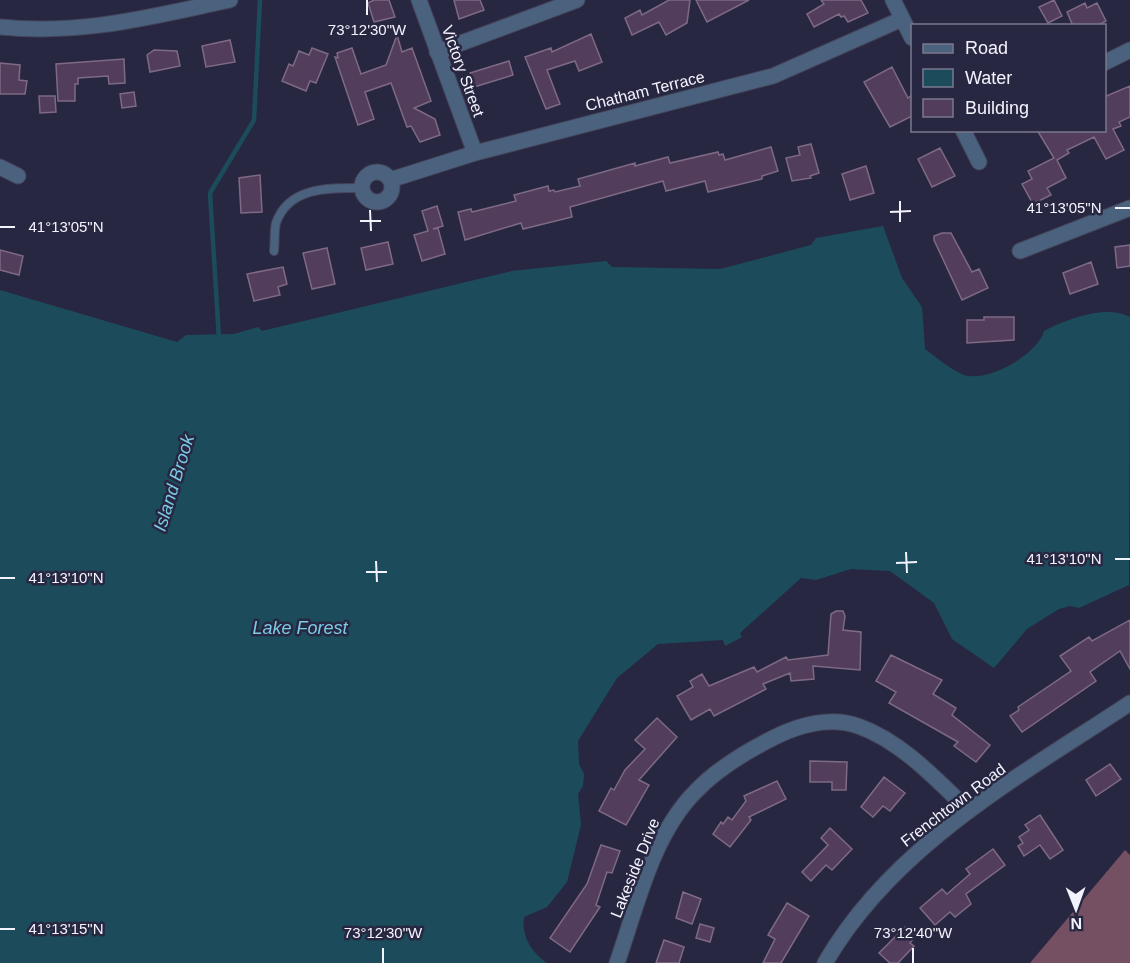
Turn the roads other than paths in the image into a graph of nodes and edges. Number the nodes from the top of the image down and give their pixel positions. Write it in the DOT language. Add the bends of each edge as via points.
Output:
graph roads {
  1 [pos="230,0"];
  2 [pos="418,0"];
  3 [pos="577,0"];
  4 [pos="893,0"];
  5 [pos="902,19"];
  6 [pos="0,27"];
  7 [pos="911,36"];
  8 [pos="1130,50"];
  9 [pos="437,52"];
  10 [pos="1106,62"];
  11 [pos="967,132"];
  12 [pos="475,153"];
  13 [pos="979,162"];
  14 [pos="0,167"];
  15 [pos="18,176"];
  16 [pos="390,180"];
  17 [pos="362,188"];
  18 [pos="1130,208"];
  19 [pos="274,251"];
  20 [pos="1020,251"];
  21 [pos="1130,703"];
  22 [pos="969,811"];
  23 [pos="617,963"];
  24 [pos="825,963"];
  1 -- 6 [label="street" via="101,27 42,31"];
  2 -- 9 [label="street, Victory Street"];
  3 -- 9 [label="street"];
  4 -- 5 [label="street"];
  5 -- 7 [label="street"];
  5 -- 12 [label="street, Chatham Terrace" via="773,76"];
  8 -- 10 [label="street"];
  9 -- 12 [label="street, Victory Street"];
  11 -- 13 [label="street"];
  12 -- 16 [label="street, Chatham Terrace"];
  14 -- 15 [label="street"];
  16 -- 17 [label="street, Chatham Terrace" via="373,172 364,178"];
  16 -- 17 [label="street" via="390,192 382,201 367,198"];
  17 -- 19 [label="lane" via="310,190 296,199 276,224"];
  18 -- 20 [label="street"];
  21 -- 22 [label="street, Frenchtown Road"];
  22 -- 23 [label="street, Lakeside Drive" via="897,747 858,726 831,722 781,734 714,774 676,817 664,835"];
  22 -- 24 [label="street, Frenchtown Road" via="911,857 881,889"];
}
